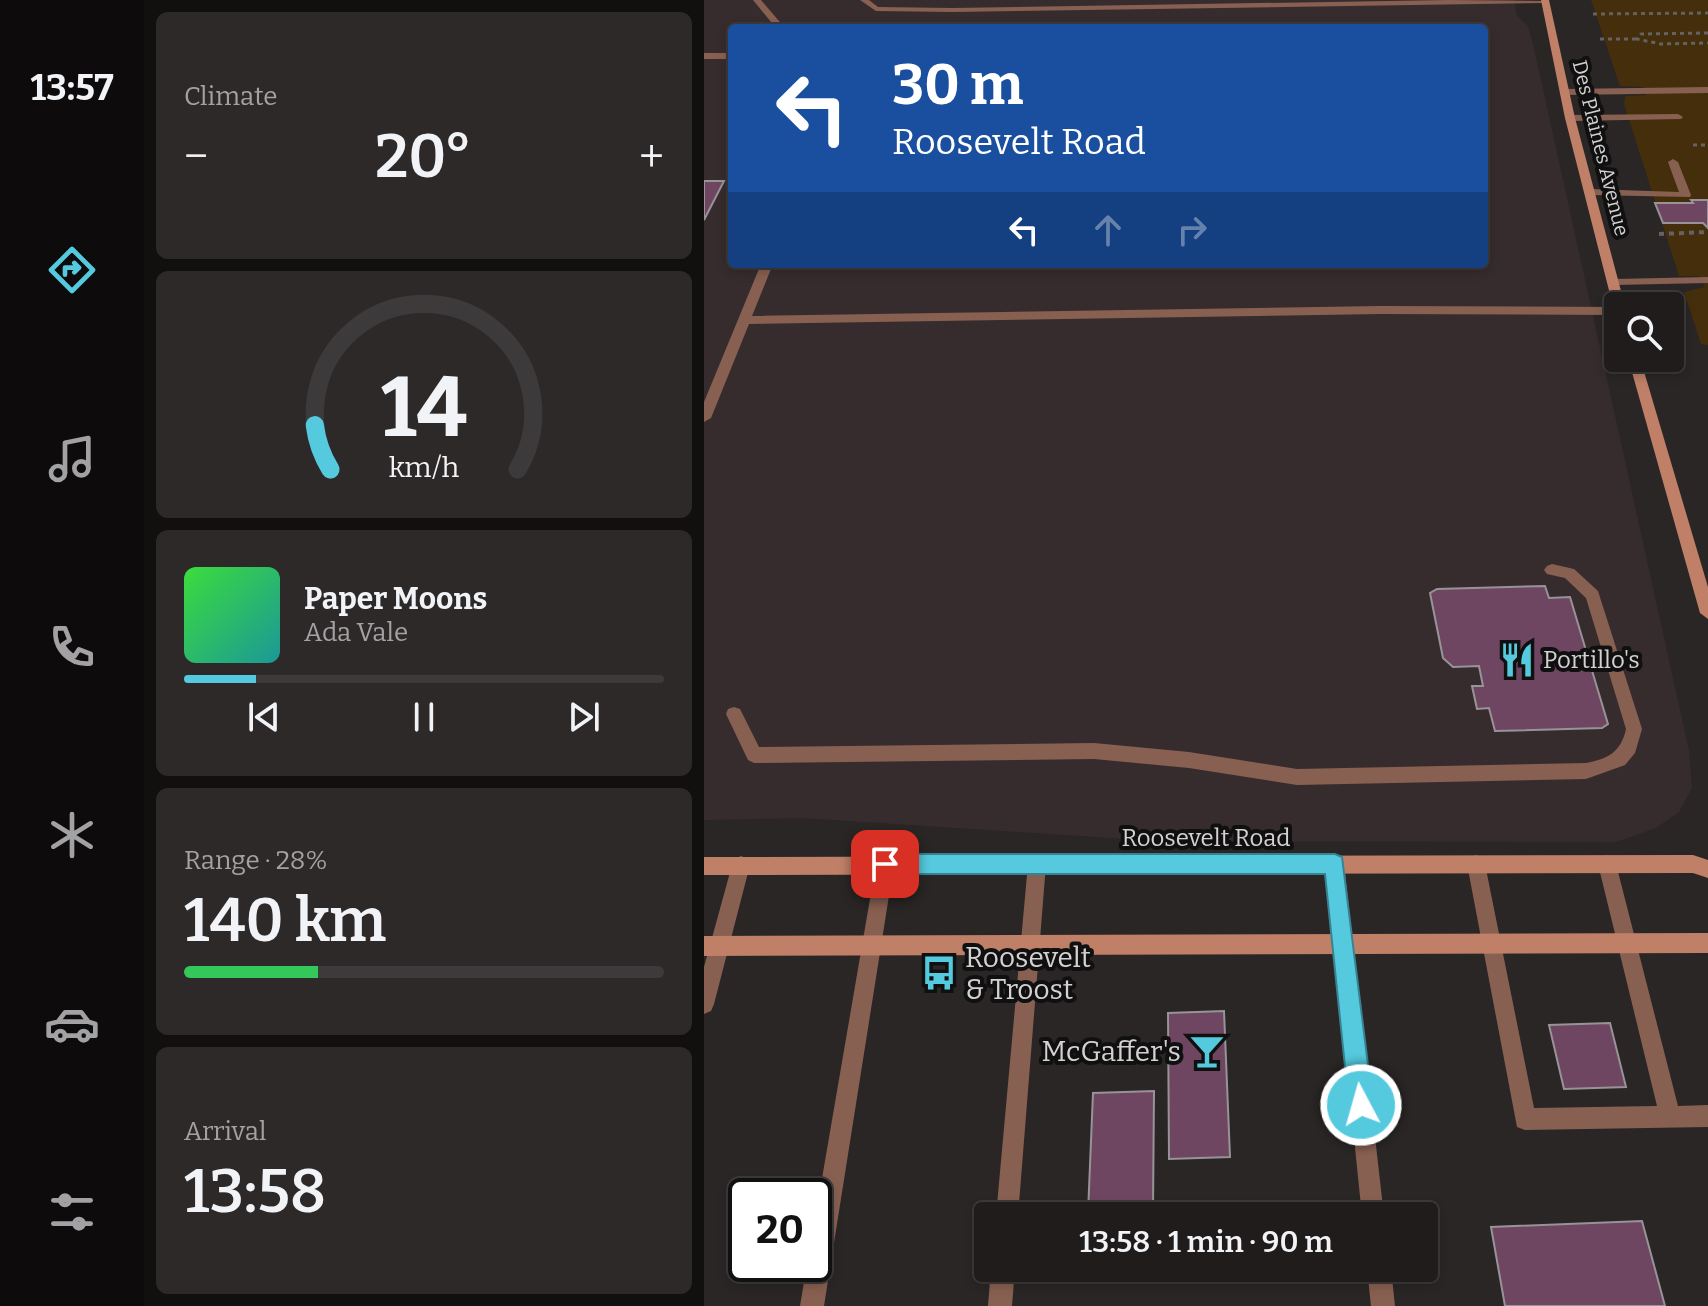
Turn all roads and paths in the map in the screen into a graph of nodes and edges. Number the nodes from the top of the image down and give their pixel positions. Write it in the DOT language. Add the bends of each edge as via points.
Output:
graph roads {
  1 [pos="757,0"];
  2 [pos="864,0"];
  3 [pos="1482,1"];
  4 [pos="1545,1"];
  5 [pos="1708,13"];
  6 [pos="1593,14"];
  7 [pos="778,24"];
  8 [pos="1708,33"];
  9 [pos="1600,39"];
  10 [pos="1637,39"];
  11 [pos="1708,43"];
  12 [pos="704,56"];
  13 [pos="728,56"];
  14 [pos="1708,90"];
  15 [pos="1565,92"];
  16 [pos="1678,117"];
  17 [pos="1570,118"];
  18 [pos="1673,162"];
  19 [pos="1590,192"];
  20 [pos="1708,232"];
  21 [pos="1659,234"];
  22 [pos="765,268"];
  23 [pos="1708,280"];
  24 [pos="1614,282"];
  25 [pos="1616,292"];
  26 [pos="1604,309"];
  27 [pos="744,320"];
  28 [pos="1638,372"];
  29 [pos="704,418"];
  30 [pos="1552,570"];
  31 [pos="1708,613"];
  32 [pos="734,714"];
  33 [pos="885,864"];
  34 [pos="1037,864"];
  35 [pos="1335,864"];
  36 [pos="1476,864"];
  37 [pos="1607,864"];
  38 [pos="741,865"];
  39 [pos="704,866"];
  40 [pos="1708,869"];
  41 [pos="1030,943"];
  42 [pos="1343,943"];
  43 [pos="1491,943"];
  44 [pos="1626,943"];
  45 [pos="1708,943"];
  46 [pos="872,944"];
  47 [pos="712,945"];
  48 [pos="704,1004"];
  49 [pos="1670,1116"];
  50 [pos="1708,1116"];
  51 [pos="1008,1202"];
  52 [pos="1371,1202"];
  53 [pos="1002,1282"];
  54 [pos="1380,1282"];
  55 [pos="812,1306"];
  56 [pos="1000,1306"];
  57 [pos="1383,1306"];
  1 -- 7 [label="street"];
  2 -- 3 [label="street" via="876,9 952,10"];
  3 -- 4 [label="street"];
  4 -- 15 [label="main road, Des Plaines Avenue"];
  5 -- 6 [label="path"];
  8 -- 10 [label="path" via="1641,34"];
  9 -- 10 [label="path"];
  10 -- 11 [label="path"];
  12 -- 13 [label="street"];
  14 -- 15 [label="street"];
  15 -- 17 [label="main road, Des Plaines Avenue"];
  16 -- 17 [label="street"];
  17 -- 19 [label="main road, Des Plaines Avenue"];
  18 -- 19 [label="street" via="1686,195"];
  19 -- 24 [label="main road, Des Plaines Avenue"];
  20 -- 21 [label="path"];
  22 -- 27 [label="street"];
  23 -- 24 [label="street"];
  24 -- 25 [label="main road, Des Plaines Avenue"];
  26 -- 27 [label="street"];
  27 -- 29 [label="street"];
  28 -- 31 [label="main road"];
  30 -- 32 [label="street" via="1569,573 1593,595 1634,729 1627,753 1606,767 1297,777 1094,751 754,755"];
  33 -- 34 [label="main road, Roosevelt Road"];
  33 -- 38 [label="main road, Roosevelt Road"];
  33 -- 46 [label="street"];
  34 -- 35 [label="main road, Roosevelt Road"];
  34 -- 41 [label="street"];
  35 -- 36 [label="main road, Roosevelt Road"];
  35 -- 42 [label="street"];
  36 -- 37 [label="main road, Roosevelt Road"];
  36 -- 43 [label="street"];
  37 -- 40 [label="main road, Roosevelt Road" via="1693,864"];
  37 -- 44 [label="street"];
  38 -- 39 [label="main road, Roosevelt Road"];
  38 -- 47 [label="street"];
  41 -- 42 [label="main road"];
  41 -- 46 [label="main road"];
  41 -- 51 [label="street"];
  42 -- 43 [label="main road"];
  42 -- 52 [label="street"];
  43 -- 44 [label="main road"];
  43 -- 49 [label="street" via="1525,1119"];
  44 -- 45 [label="main road"];
  44 -- 49 [label="street"];
  46 -- 47 [label="main road"];
  46 -- 55 [label="street"];
  47 -- 48 [label="street"];
  49 -- 50 [label="street"];
  53 -- 56 [label="street"];
  54 -- 57 [label="street"];
}
